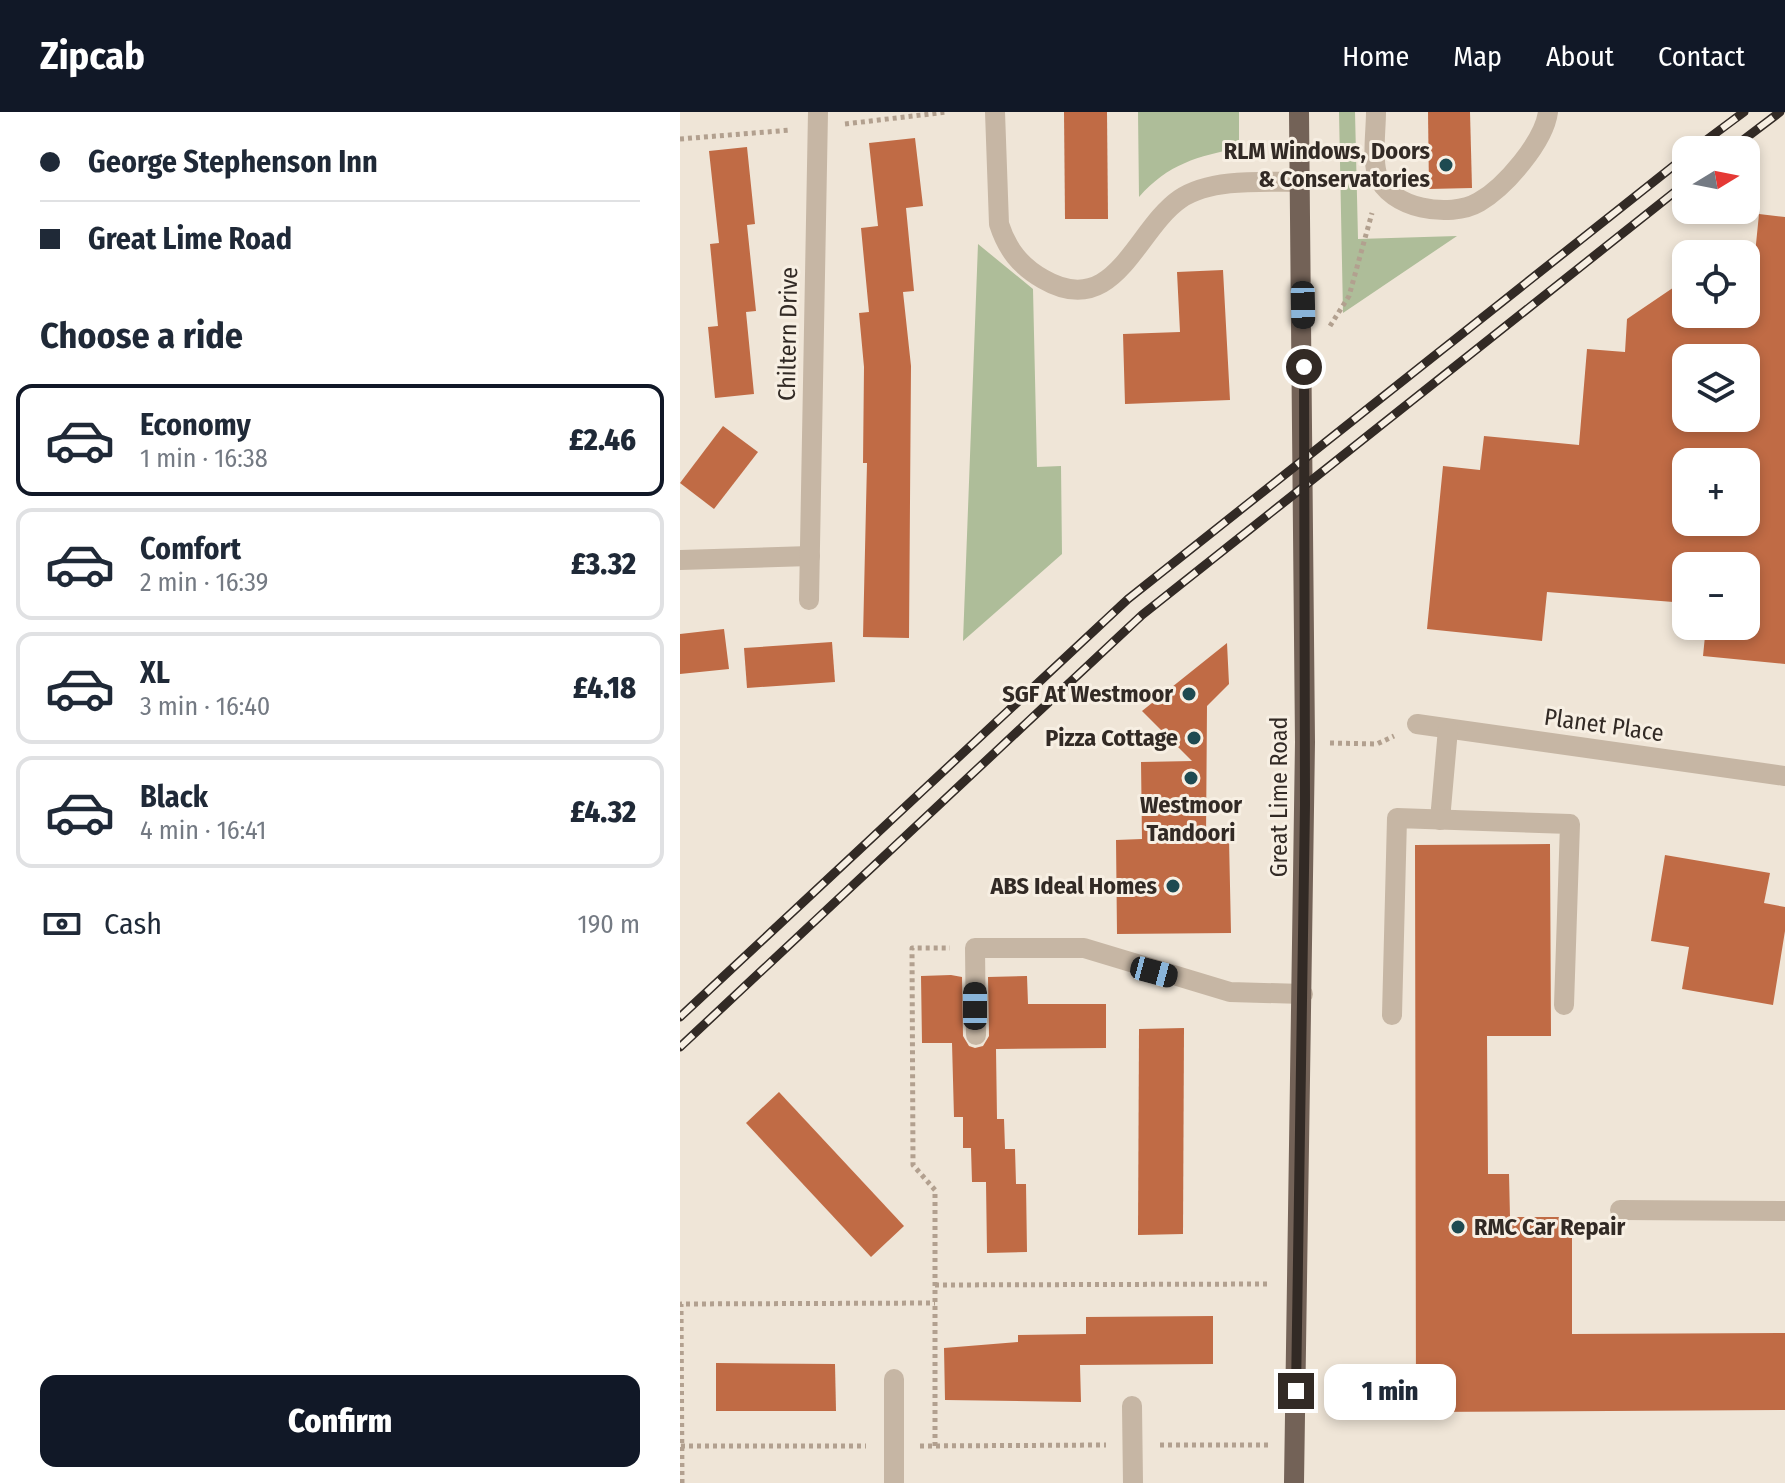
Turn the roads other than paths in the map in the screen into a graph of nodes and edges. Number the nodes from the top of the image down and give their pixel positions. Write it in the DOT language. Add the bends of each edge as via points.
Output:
graph roads {
  1 [pos="818,112"];
  2 [pos="995,112"];
  3 [pos="1299,112"];
  4 [pos="1376,112"];
  5 [pos="1548,112"];
  6 [pos="1300,182"];
  7 [pos="810,556"];
  8 [pos="680,560"];
  9 [pos="809,600"];
  10 [pos="1417,724"];
  11 [pos="1448,729"];
  12 [pos="1785,776"];
  13 [pos="1440,820"];
  14 [pos="1303,994"];
  15 [pos="1564,1005"];
  16 [pos="1392,1015"];
  17 [pos="976,1035"];
  18 [pos="1620,1210"];
  19 [pos="1785,1211"];
  20 [pos="894,1379"];
  21 [pos="1132,1406"];
  22 [pos="894,1483"];
  23 [pos="1133,1483"];
  24 [pos="1294,1483"];
  1 -- 7 [label="street, Chiltern Drive"];
  2 -- 6 [label="street" via="1004,241 1036,275 1070,290 1096,288 1113,276 1179,200 1227,185"];
  3 -- 6 [label="main road, Great Lime Road"];
  4 -- 5 [label="street" via="1377,174 1394,197 1414,208 1467,207 1481,201 1535,149"];
  6 -- 14 [label="main road, Great Lime Road"];
  7 -- 8 [label="street"];
  7 -- 9 [label="street, Chiltern Drive"];
  10 -- 11 [label="street, Planet Place"];
  11 -- 12 [label="street, Planet Place"];
  11 -- 13 [label="street"];
  13 -- 15 [label="street" via="1570,824"];
  13 -- 16 [label="street" via="1397,818"];
  14 -- 17 [label="street" via="1230,992 1084,948 975,948"];
  14 -- 24 [label="main road, Great Lime Road"];
  18 -- 19 [label="street"];
  20 -- 22 [label="street"];
  21 -- 23 [label="street"];
}
